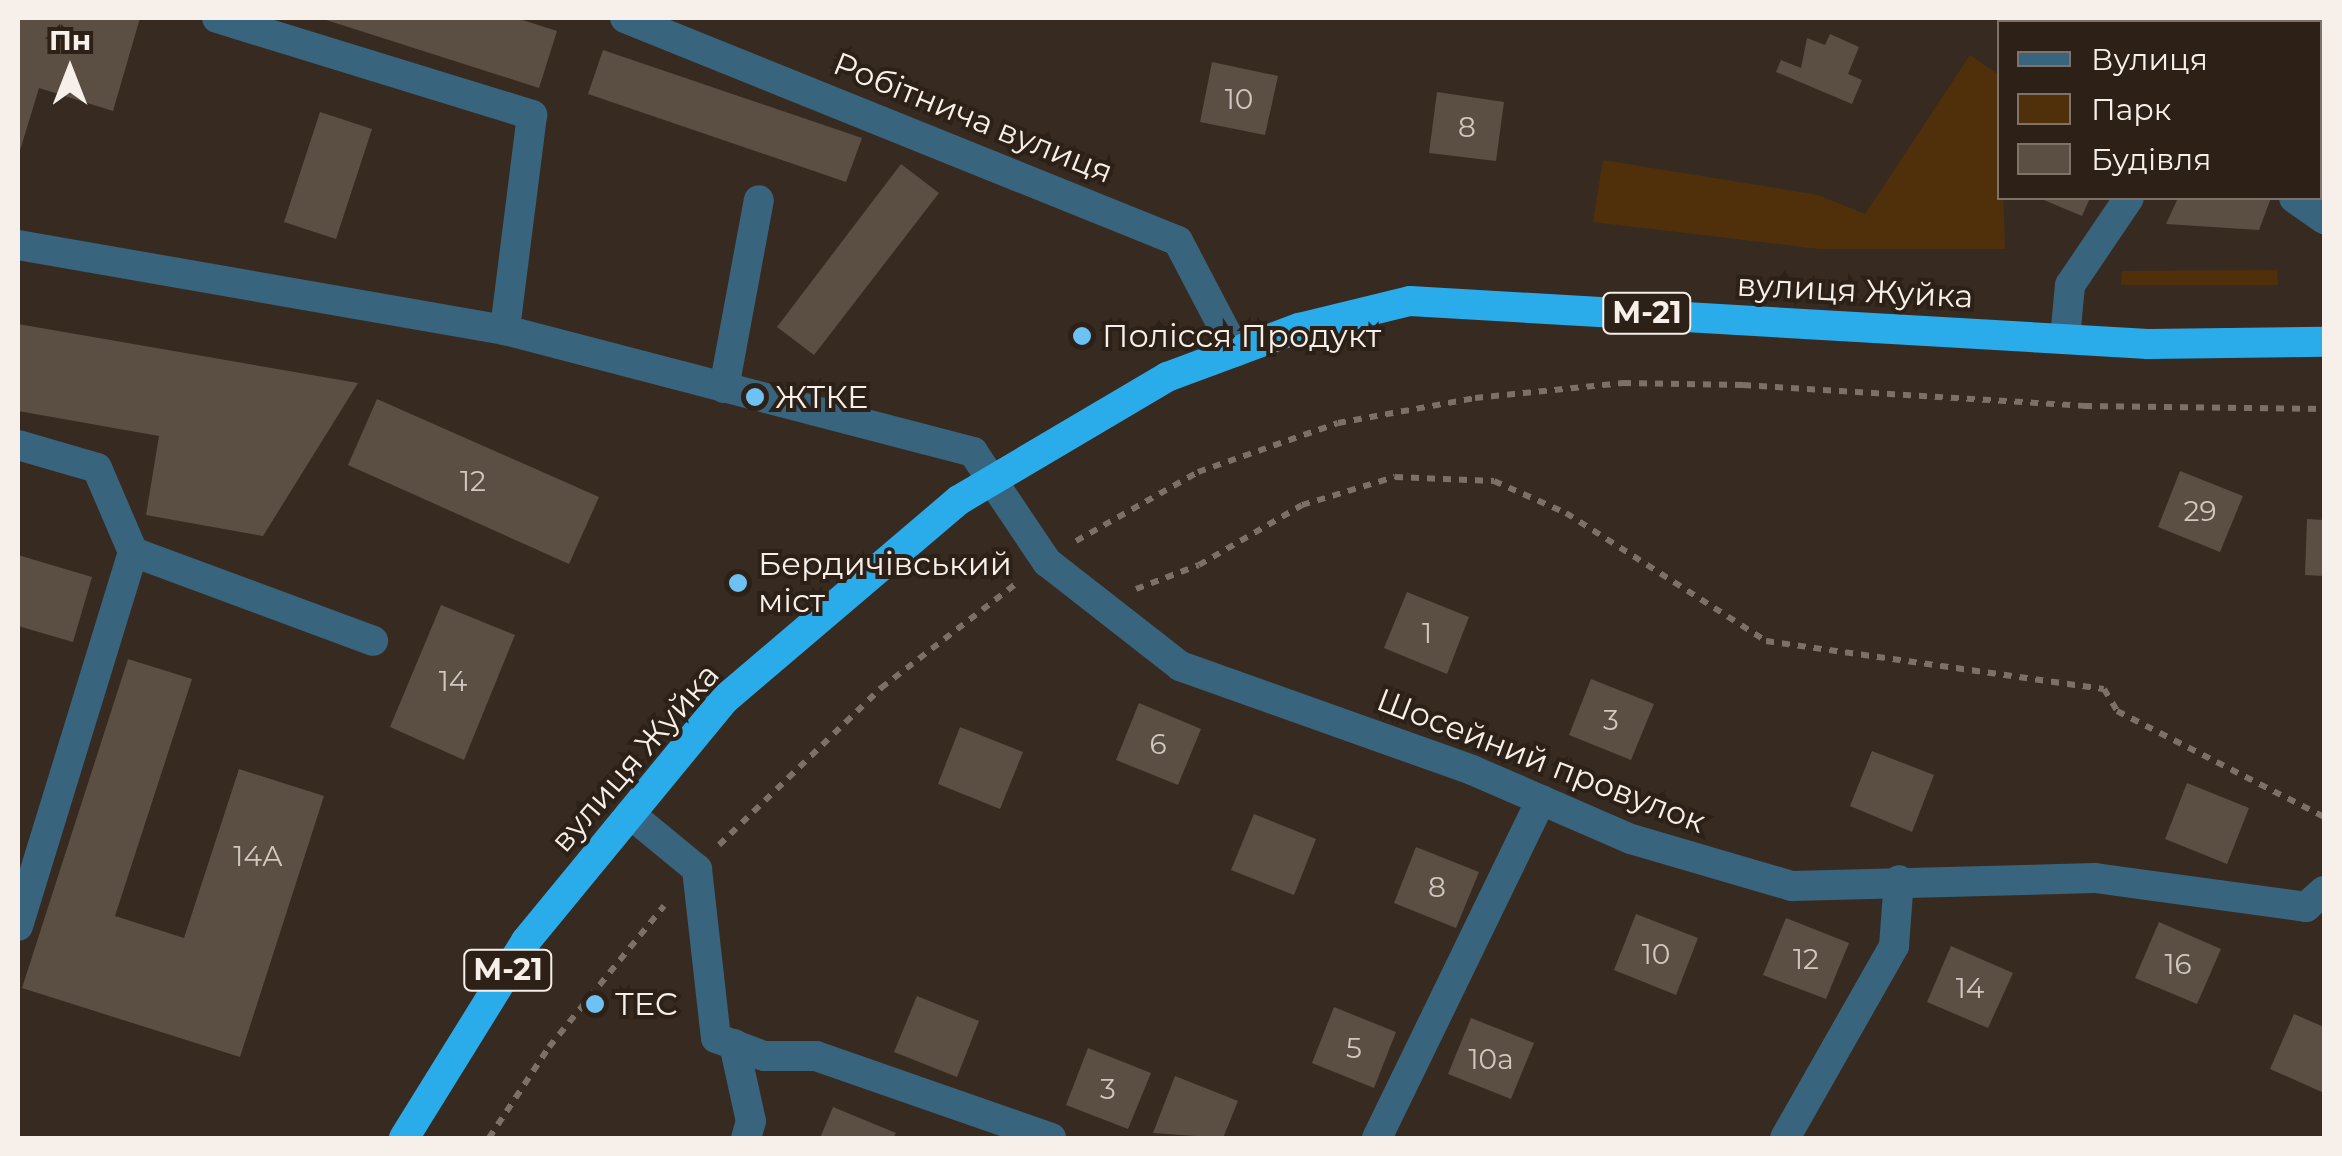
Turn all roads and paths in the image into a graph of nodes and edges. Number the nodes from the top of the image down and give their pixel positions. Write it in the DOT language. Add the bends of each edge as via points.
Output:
graph roads {
  1 [pos="217,18"];
  2 [pos="625,18"];
  3 [pos="759,200"];
  4 [pos="2127,200"];
  5 [pos="2297,200"];
  6 [pos="2324,219"];
  7 [pos="18,245"];
  8 [pos="505,330"];
  9 [pos="2064,338"];
  10 [pos="2324,342"];
  11 [pos="1236,352"];
  12 [pos="724,388"];
  13 [pos="2324,409"];
  14 [pos="18,446"];
  15 [pos="992,480"];
  16 [pos="133,552"];
  17 [pos="1047,562"];
  18 [pos="1100,602"];
  19 [pos="373,641"];
  20 [pos="1540,800"];
  21 [pos="630,814"];
  22 [pos="2324,816"];
  23 [pos="696,869"];
  24 [pos="1899,880"];
  25 [pos="2318,904"];
  26 [pos="18,926"];
  27 [pos="734,1044"];
  28 [pos="491,1136"];
  29 [pos="404,1138"];
  30 [pos="746,1138"];
  31 [pos="1051,1138"];
  32 [pos="1377,1138"];
  33 [pos="1785,1138"];
  1 -- 8 [label="street" via="532,115"];
  2 -- 11 [label="street, Робітнича вулиця" via="1178,241"];
  3 -- 12 [label="street"];
  4 -- 9 [label="street" via="2070,286"];
  5 -- 6 [label="street"];
  7 -- 8 [label="street, Шосейний провулок"];
  8 -- 12 [label="street, Шосейний провулок"];
  9 -- 10 [label="highway, вулиця Жуйка / М-21"];
  9 -- 11 [label="highway, вулиця Жуйка / М-21" via="1410,302 1299,328"];
  11 -- 15 [label="highway, вулиця Жуйка / М-21" via="1167,377"];
  12 -- 15 [label="street, Шосейний провулок" via="974,452"];
  13 -- 17 [label="path" via="2084,406 1742,385 1623,384 1475,398 1338,423 1198,472 1108,519"];
  14 -- 16 [label="street" via="97,468"];
  15 -- 17 [label="street, Шосейний провулок"];
  15 -- 21 [label="highway, вулиця Жуйка / М-21" via="725,699"];
  16 -- 19 [label="street"];
  16 -- 26 [label="street"];
  17 -- 18 [label="street, Шосейний провулок"];
  17 -- 23 [label="path" via="879,686"];
  18 -- 20 [label="street, Шосейний провулок" via="1180,666"];
  18 -- 22 [label="path" via="1198,565 1302,504 1396,477 1494,481 1566,512 1766,641 2104,689 2117,711"];
  20 -- 24 [label="street, Шосейний провулок" via="1631,839 1792,886"];
  20 -- 32 [label="street"];
  21 -- 23 [label="street"];
  21 -- 29 [label="highway, вулиця Жуйка / М-21" via="526,940"];
  23 -- 27 [label="street" via="716,1038"];
  23 -- 28 [label="path" via="595,986"];
  24 -- 25 [label="street, Шосейний провулок" via="2095,878"];
  24 -- 33 [label="street" via="1894,946"];
  27 -- 30 [label="street" via="750,1121"];
  27 -- 31 [label="street" via="764,1056 816,1056"];
}
